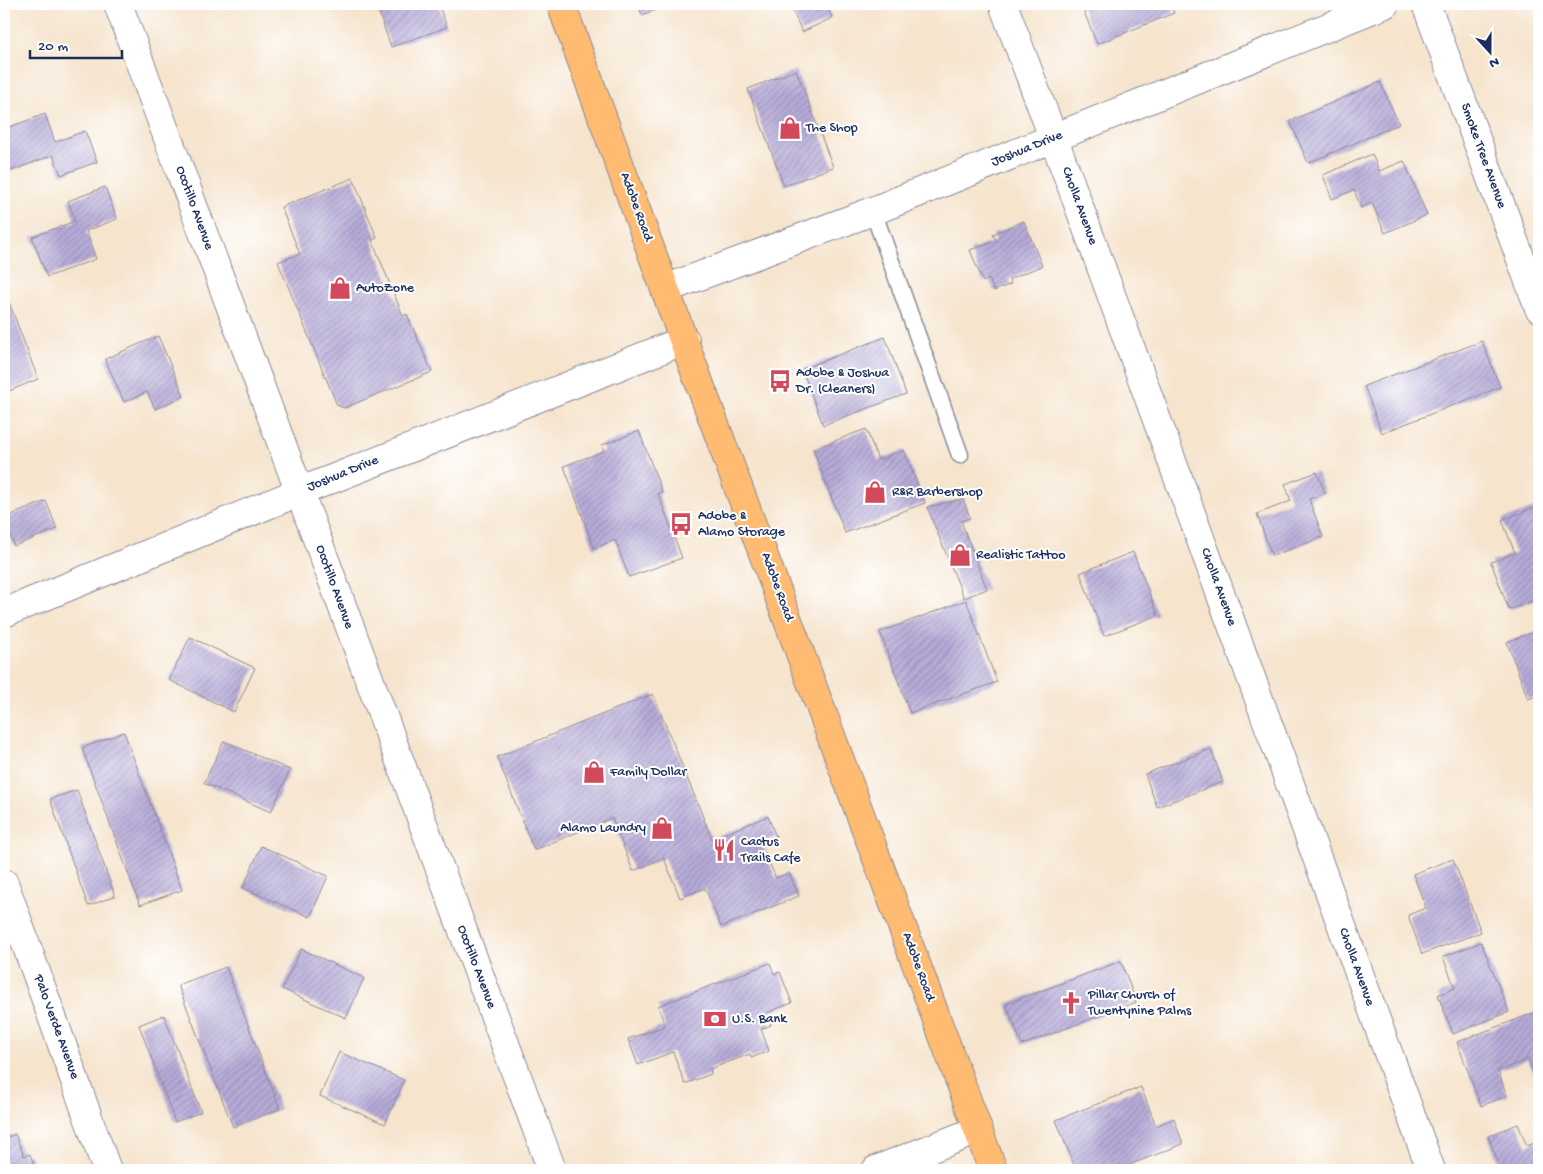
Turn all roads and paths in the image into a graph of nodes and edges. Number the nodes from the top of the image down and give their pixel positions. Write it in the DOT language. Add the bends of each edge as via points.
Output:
graph roads {
  1 [pos="118,4"];
  2 [pos="561,4"];
  3 [pos="1003,4"];
  4 [pos="1385,4"];
  5 [pos="1426,4"];
  6 [pos="1054,138"];
  7 [pos="873,211"];
  8 [pos="665,289"];
  9 [pos="1539,308"];
  10 [pos="685,340"];
  11 [pos="960,455"];
  12 [pos="299,492"];
  13 [pos="4,613"];
  14 [pos="4,883"];
  15 [pos="978,1130"];
  16 [pos="107,1170"];
  17 [pos="552,1170"];
  18 [pos="876,1170"];
  19 [pos="993,1170"];
  20 [pos="1430,1170"];
  1 -- 12 [label="street, Ocotillo Avenue"];
  2 -- 8 [label="main road, Adobe Road"];
  3 -- 6 [label="street, Cholla Avenue"];
  4 -- 6 [label="street, Joshua Drive"];
  5 -- 9 [label="street, Smoke Tree Avenue"];
  6 -- 7 [label="street, Joshua Drive"];
  6 -- 20 [label="street, Cholla Avenue"];
  7 -- 8 [label="street, Joshua Drive"];
  7 -- 11 [label="lane"];
  8 -- 10 [label="main road, Adobe Road"];
  10 -- 12 [label="street, Joshua Drive"];
  10 -- 15 [label="main road, Adobe Road"];
  12 -- 13 [label="street, Joshua Drive"];
  12 -- 17 [label="street, Ocotillo Avenue"];
  14 -- 16 [label="street, Palo Verde Avenue"];
  15 -- 18 [label="street"];
  15 -- 19 [label="main road, Adobe Road"];
}
